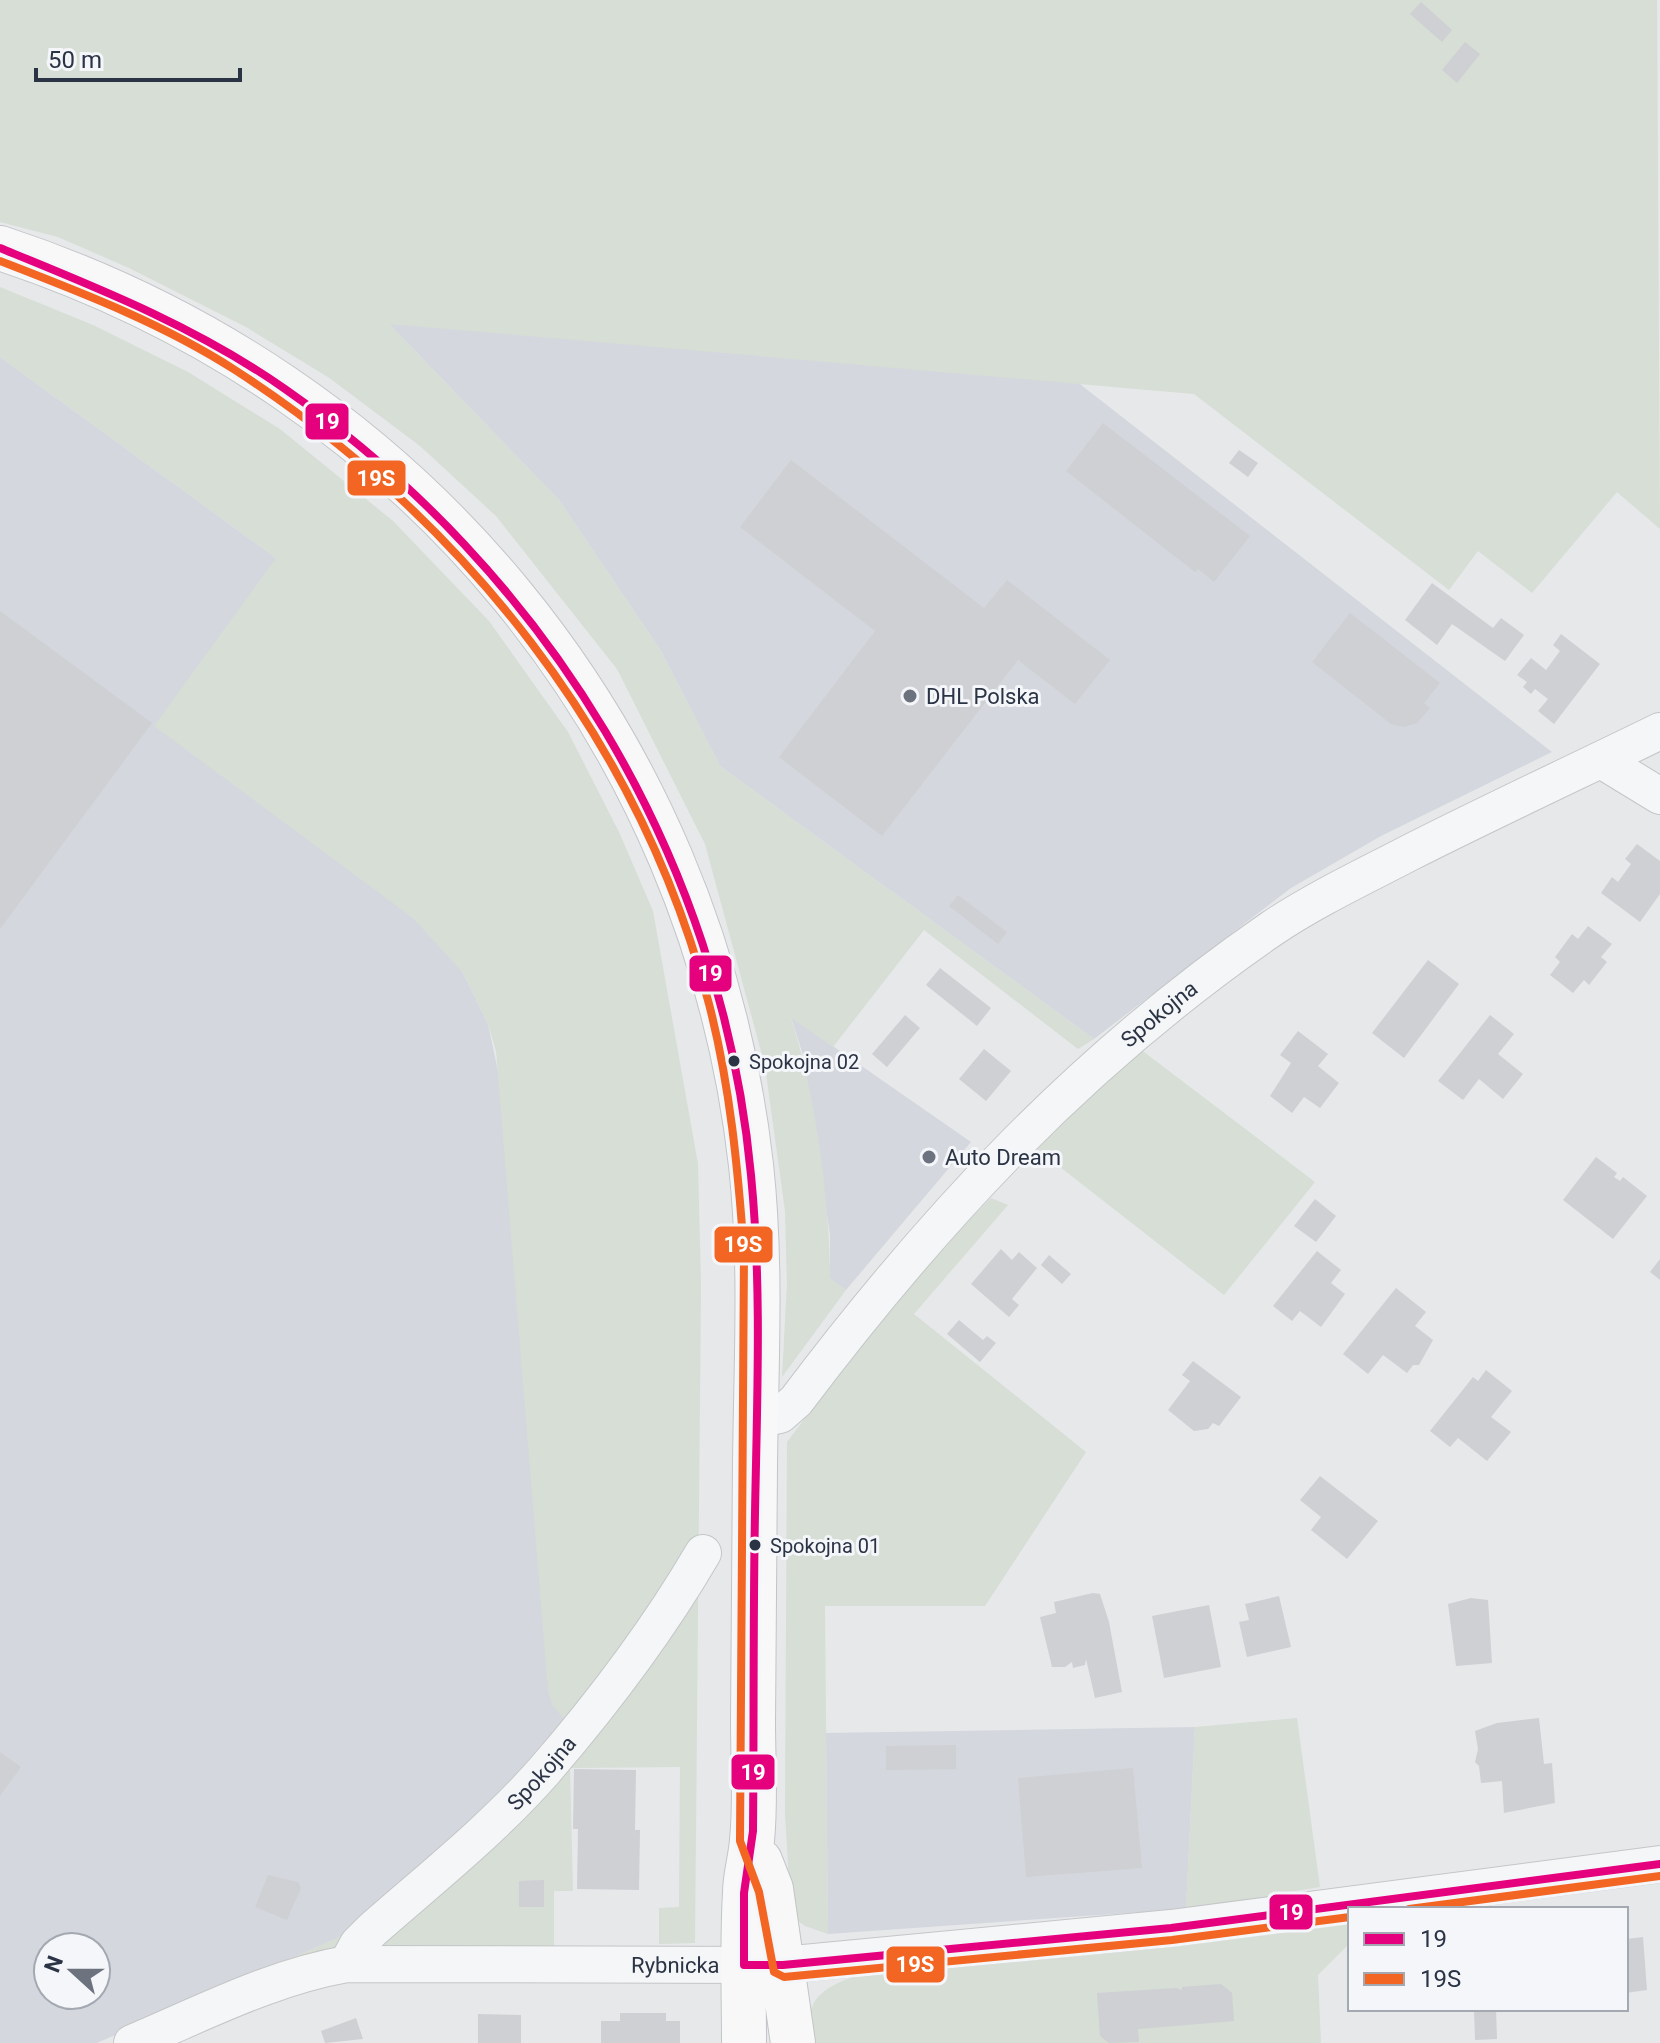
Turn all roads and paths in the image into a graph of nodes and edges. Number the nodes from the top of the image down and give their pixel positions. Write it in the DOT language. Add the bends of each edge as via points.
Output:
graph roads {
  1 [pos="0,248"];
  2 [pos="1660,731"];
  3 [pos="1601,760"];
  4 [pos="1660,796"];
  5 [pos="756,1420"];
  6 [pos="703,1553"];
  7 [pos="1660,1864"];
  8 [pos="347,1964"];
  9 [pos="764,1965"];
  10 [pos="132,2043"];
  11 [pos="744,2043"];
  12 [pos="793,2043"];
  1 -- 5 [label="main road" via="183,325 275,378 329,418 427,501 474,550 527,612 603,723 655,820 687,895 735,1061 751,1167"];
  2 -- 3 [label="street, Spokojna"];
  3 -- 4 [label="street"];
  3 -- 5 [label="street, Spokojna" via="1287,920 1123,1040 917,1246 796,1401 780,1415"];
  5 -- 9 [label="main road" via="752,1840 745,1887"];
  6 -- 8 [label="street, Spokojna" via="622,1673 543,1772 372,1930"];
  7 -- 9 [label="street, Rybnicka" via="1171,1928"];
  8 -- 9 [label="street, Rybnicka"];
  8 -- 10 [label="street, Rybnicka" via="274,1982"];
  9 -- 11 [label="main road"];
  9 -- 12 [label="main road"];
}
